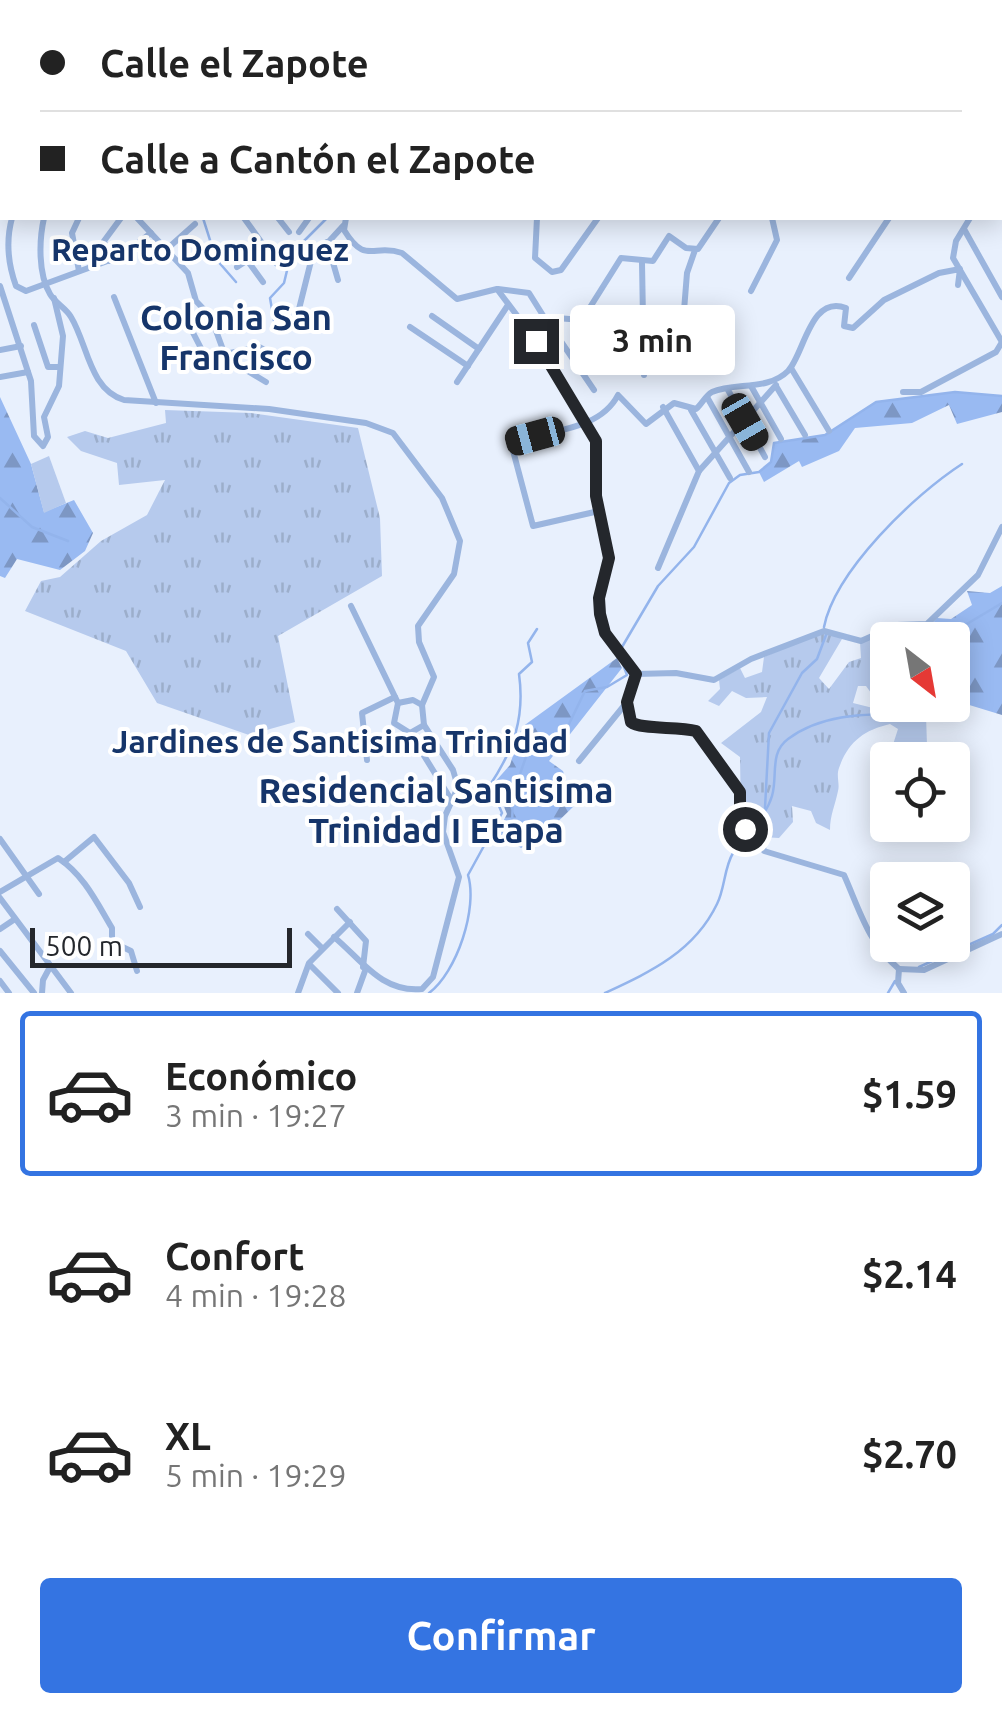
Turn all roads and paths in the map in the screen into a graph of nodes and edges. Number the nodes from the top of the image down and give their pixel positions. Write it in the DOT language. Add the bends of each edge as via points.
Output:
graph roads {
  1 [pos="12,220"];
  2 [pos="44,220"];
  3 [pos="78,220"];
  4 [pos="120,220"];
  5 [pos="139,220"];
  6 [pos="245,220"];
  7 [pos="280,220"];
  8 [pos="308,220"];
  9 [pos="537,220"];
  10 [pos="597,220"];
  11 [pos="718,220"];
  12 [pos="772,220"];
  13 [pos="889,220"];
  14 [pos="969,220"];
  15 [pos="345,222"];
  16 [pos="194,224"];
  17 [pos="964,228"];
  18 [pos="289,232"];
  19 [pos="300,232"];
  20 [pos="151,233"];
  21 [pos="327,241"];
  22 [pos="266,248"];
  23 [pos="167,250"];
  24 [pos="695,250"];
  25 [pos="248,260"];
  26 [pos="109,261"];
  27 [pos="642,263"];
  28 [pos="277,264"];
  29 [pos="237,267"];
  30 [pos="960,269"];
  31 [pos="79,272"];
  32 [pos="849,278"];
  33 [pos="338,280"];
  34 [pos="263,282"];
  35 [pos="49,283"];
  36 [pos="958,285"];
  37 [pos="0,286"];
  38 [pos="497,289"];
  39 [pos="751,291"];
  40 [pos="1002,297"];
  41 [pos="54,298"];
  42 [pos="114,298"];
  43 [pos="508,305"];
  44 [pos="298,313"];
  45 [pos="432,316"];
  46 [pos="544,317"];
  47 [pos="187,321"];
  48 [pos="243,322"];
  49 [pos="684,323"];
  50 [pos="34,324"];
  51 [pos="410,328"];
  52 [pos="215,329"];
  53 [pos="21,346"];
  54 [pos="480,348"];
  55 [pos="0,350"];
  56 [pos="225,357"];
  57 [pos="283,360"];
  58 [pos="468,366"];
  59 [pos="60,367"];
  60 [pos="791,368"];
  61 [pos="29,372"];
  62 [pos="644,374"];
  63 [pos="0,377"];
  64 [pos="266,382"];
  65 [pos="457,382"];
  66 [pos="774,383"];
  67 [pos="750,386"];
  68 [pos="594,390"];
  69 [pos="728,390"];
  70 [pos="904,392"];
  71 [pos="706,396"];
  72 [pos="156,403"];
  73 [pos="760,403"];
  74 [pos="664,408"];
  75 [pos="691,410"];
  76 [pos="744,419"];
  77 [pos="586,422"];
  78 [pos="828,431"];
  79 [pos="805,435"];
  80 [pos="728,437"];
  81 [pos="781,438"];
  82 [pos="714,452"];
  83 [pos="765,457"];
  84 [pos="698,471"];
  85 [pos="749,472"];
  86 [pos="730,478"];
  87 [pos="599,511"];
  88 [pos="1002,527"];
  89 [pos="658,568"];
  90 [pos="350,606"];
  91 [pos="636,674"];
  92 [pos="397,700"];
  93 [pos="627,702"];
  94 [pos="422,705"];
  95 [pos="424,724"];
  96 [pos="410,733"];
  97 [pos="367,760"];
  98 [pos="579,762"];
  99 [pos="452,801"];
  100 [pos="0,839"];
  101 [pos="64,862"];
  102 [pos="25,875"];
  103 [pos="38,894"];
  104 [pos="0,895"];
  105 [pos="140,907"];
  106 [pos="337,908"];
  107 [pos="15,919"];
  108 [pos="350,922"];
  109 [pos="0,929"];
  110 [pos="308,934"];
  111 [pos="1002,934"];
  112 [pos="334,937"];
  113 [pos="322,948"];
  114 [pos="0,950"];
  115 [pos="309,965"];
  116 [pos="50,967"];
  117 [pos="900,969"];
  118 [pos="364,970"];
  119 [pos="136,971"];
  120 [pos="38,992"];
  121 [pos="71,993"];
  122 [pos="298,993"];
  123 [pos="338,993"];
  124 [pos="357,993"];
  125 [pos="904,993"];
  1 -- 35 [label="street" via="8,250 16,286"];
  2 -- 35 [label="street" via="40,249"];
  3 -- 31 [label="street" via="72,233"];
  4 -- 26 [label="street" via="104,241"];
  5 -- 20 [label="street"];
  6 -- 22 [label="street"];
  7 -- 18 [label="street"];
  8 -- 19 [label="street"];
  9 -- 10 [label="street" via="535,258 552,272 561,270"];
  11 -- 24 [label="street"];
  12 -- 39 [label="street" via="777,240"];
  13 -- 32 [label="street"];
  14 -- 17 [label="street"];
  15 -- 21 [label="street"];
  15 -- 38 [label="street" via="356,247 368,254 402,253 457,299"];
  16 -- 23 [label="street"];
  17 -- 30 [label="street" via="952,254"];
  17 -- 40 [label="street"];
  20 -- 23 [label="street"];
  20 -- 26 [label="street"];
  21 -- 33 [label="street"];
  21 -- 44 [label="street" via="311,261"];
  22 -- 25 [label="street"];
  22 -- 28 [label="street"];
  23 -- 52 [label="street" via="188,273"];
  24 -- 27 [label="street" via="669,236 658,257"];
  24 -- 49 [label="street"];
  25 -- 29 [label="street"];
  25 -- 34 [label="street"];
  26 -- 31 [label="street"];
  27 -- 46 [label="street" via="621,258 582,320"];
  27 -- 62 [label="street"];
  30 -- 36 [label="street"];
  30 -- 60 [label="street" via="884,300 854,328 844,326 846,308 831,308 807,328"];
  30 -- 70 [label="street" via="1002,342 996,352 921,392"];
  31 -- 35 [label="street"];
  35 -- 41 [label="street"];
  37 -- 53 [label="street"];
  38 -- 43 [label="street"];
  38 -- 46 [label="street" via="525,290"];
  41 -- 59 [label="street" via="63,336"];
  41 -- 72 [label="street" via="74,323 105,390"];
  42 -- 72 [label="street"];
  43 -- 54 [label="street"];
  43 -- 77 [label="street"];
  45 -- 54 [label="street"];
  46 -- 68 [label="street"];
  47 -- 56 [label="street" via="204,356"];
  48 -- 52 [label="street"];
  50 -- 59 [label="street" via="48,367"];
  51 -- 58 [label="street"];
  52 -- 56 [label="street"];
  53 -- 55 [label="street"];
  53 -- 61 [label="street"];
  54 -- 58 [label="street"];
  56 -- 57 [label="street" via="258,347"];
  56 -- 64 [label="street"];
  58 -- 65 [label="street"];
  59 -- 61 [label="street" via="44,417 44,446 32,431"];
  60 -- 66 [label="street"];
  60 -- 78 [label="street"];
  61 -- 63 [label="street"];
  66 -- 67 [label="street"];
  66 -- 73 [label="street"];
  66 -- 79 [label="street"];
  67 -- 69 [label="street"];
  67 -- 73 [label="street"];
  69 -- 71 [label="street"];
  69 -- 76 [label="street"];
  71 -- 75 [label="street"];
  71 -- 80 [label="street"];
  72 -- 94 [label="street" via="312,414 396,436 442,498 460,541 454,574 418,626 434,677"];
  73 -- 76 [label="street"];
  73 -- 81 [label="street"];
  74 -- 75 [label="street" via="674,403"];
  74 -- 77 [label="street" via="646,424 618,396 608,412"];
  74 -- 84 [label="street"];
  75 -- 82 [label="street"];
  76 -- 80 [label="street"];
  76 -- 83 [label="street"];
  77 -- 87 [label="street" via="598,451"];
  77 -- 87 [label="street" via="511,447 533,526"];
  80 -- 82 [label="street"];
  80 -- 85 [label="street"];
  82 -- 84 [label="street"];
  82 -- 86 [label="street"];
  84 -- 89 [label="street"];
  87 -- 91 [label="street" via="609,558 600,614 605,633"];
  88 -- 91 [label="street" via="978,575 927,624 897,625 861,642 824,630 714,680"];
  90 -- 92 [label="street"];
  91 -- 93 [label="street"];
  92 -- 94 [label="street"];
  92 -- 96 [label="street" via="394,723"];
  92 -- 97 [label="street" via="362,713"];
  93 -- 98 [label="street"];
  93 -- 117 [label="street" via="636,727 697,732 740,792 741,825 759,832 764,851 844,875 878,950"];
  94 -- 95 [label="street"];
  95 -- 96 [label="street"];
  95 -- 99 [label="street" via="455,774"];
  96 -- 99 [label="street"];
  99 -- 118 [label="street" via="443,832 459,877 430,983 414,990"];
  100 -- 102 [label="street"];
  101 -- 102 [label="street" via="53,858"];
  101 -- 105 [label="street" via="94,837"];
  101 -- 119 [label="street" via="91,888 100,916 112,928 112,942 131,952"];
  102 -- 103 [label="street"];
  102 -- 104 [label="street"];
  104 -- 107 [label="street"];
  106 -- 108 [label="street"];
  107 -- 109 [label="street"];
  107 -- 116 [label="street"];
  108 -- 112 [label="street"];
  108 -- 118 [label="street" via="366,941"];
  110 -- 113 [label="street"];
  111 -- 117 [label="street" via="924,970"];
  112 -- 113 [label="street"];
  112 -- 118 [label="street"];
  113 -- 115 [label="street"];
  114 -- 120 [label="street"];
  115 -- 122 [label="street"];
  115 -- 123 [label="street"];
  116 -- 120 [label="street"];
  116 -- 121 [label="street"];
  117 -- 125 [label="street"];
  118 -- 124 [label="street"];
}
